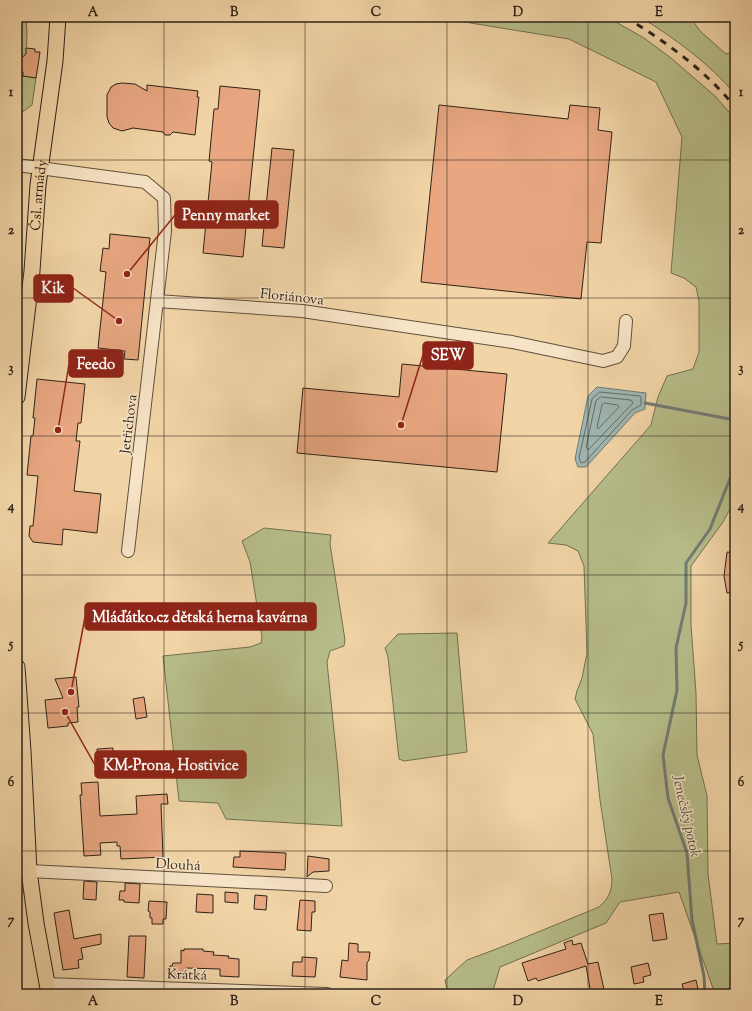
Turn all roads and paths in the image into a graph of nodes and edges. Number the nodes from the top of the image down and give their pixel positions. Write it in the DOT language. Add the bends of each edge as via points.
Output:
graph roads {
  1 [pos="58,17"];
  2 [pos="17,164"];
  3 [pos="40,169"];
  4 [pos="157,302"];
  5 [pos="626,321"];
  6 [pos="17,397"];
  7 [pos="128,551"];
  8 [pos="17,667"];
  9 [pos="29,871"];
  10 [pos="326,886"];
  11 [pos="48,989"];
  12 [pos="326,994"];
  1 -- 3 [label="main road, Čsl. armády" via="55,61"];
  2 -- 3 [label="street"];
  3 -- 4 [label="street" via="145,182 164,198 165,230"];
  3 -- 6 [label="main road, Čsl. armády" via="32,271"];
  4 -- 5 [label="street, Floriánova" via="302,311 512,342 603,361 617,357 624,346"];
  4 -- 7 [label="street, Jetřichova"];
  8 -- 9 [label="main road"];
  9 -- 10 [label="street, Dlouhá"];
  9 -- 11 [label="main road"];
  11 -- 12 [label="street, Krátká"];
}
